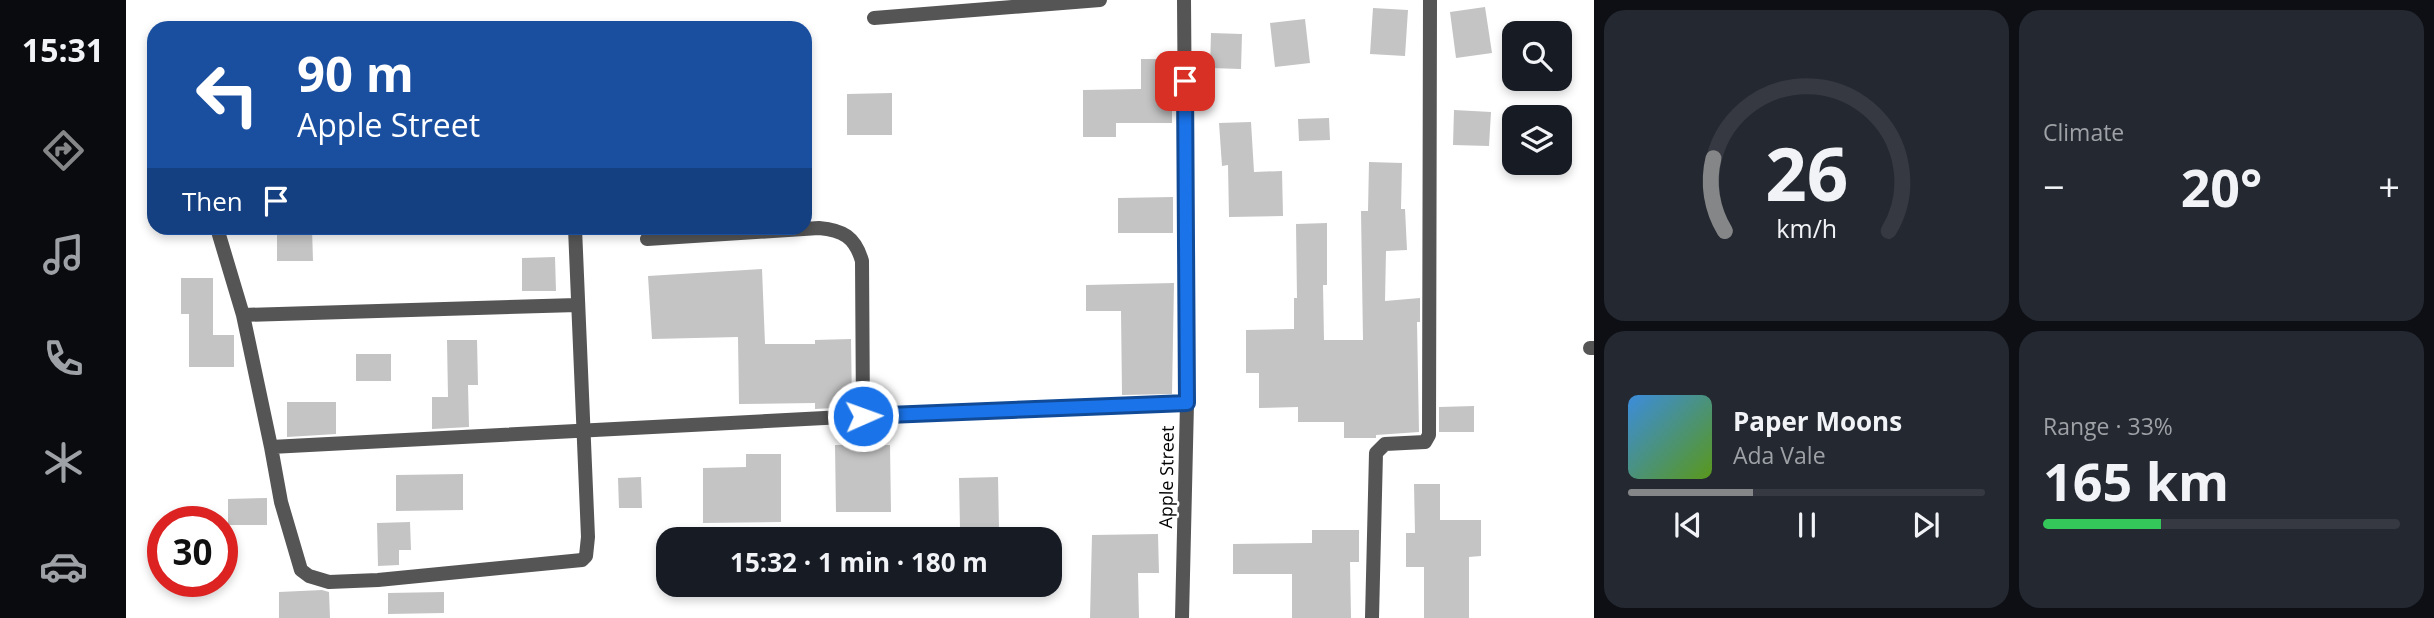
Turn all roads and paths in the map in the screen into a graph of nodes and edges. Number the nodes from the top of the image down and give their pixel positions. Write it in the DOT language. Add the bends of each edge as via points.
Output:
graph roads {
  1 [pos="1100,0"];
  2 [pos="1184,0"];
  3 [pos="1430,0"];
  4 [pos="874,18"];
  5 [pos="812,228"];
  6 [pos="219,235"];
  7 [pos="575,235"];
  8 [pos="710,235"];
  9 [pos="647,239"];
  10 [pos="577,305"];
  11 [pos="243,315"];
  12 [pos="1187,403"];
  13 [pos="863,416"];
  14 [pos="582,431"];
  15 [pos="271,447"];
  16 [pos="1182,618"];
  17 [pos="1373,618"];
  1 -- 4 [label="street"];
  2 -- 12 [label="street, Apple Street"];
  3 -- 17 [label="street" via="1429,435 1425,442 1385,444 1376,453"];
  5 -- 13 [label="street" via="849,236 862,261"];
  6 -- 11 [label="street"];
  7 -- 10 [label="street"];
  8 -- 9 [label="street"];
  10 -- 11 [label="street"];
  10 -- 14 [label="street"];
  11 -- 15 [label="street"];
  12 -- 13 [label="street"];
  12 -- 16 [label="street, Apple Street"];
  13 -- 14 [label="street"];
  14 -- 15 [label="street"];
  14 -- 15 [label="street" via="588,537 582,560 378,580 329,582 301,570"];
}
